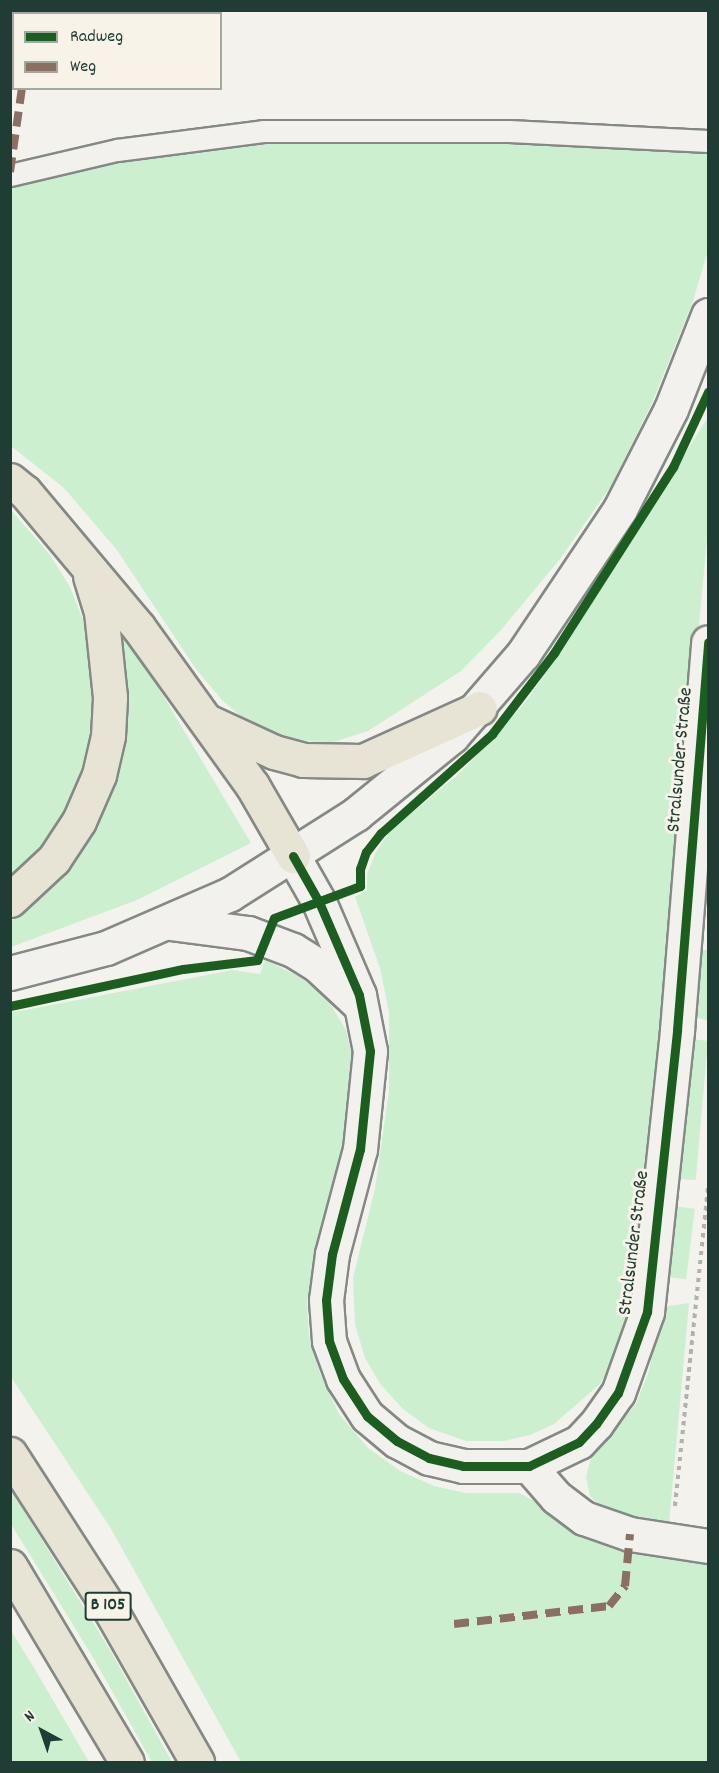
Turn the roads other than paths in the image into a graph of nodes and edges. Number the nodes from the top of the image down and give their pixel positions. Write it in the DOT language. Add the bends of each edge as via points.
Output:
graph roads {
  1 [pos="708,141"];
  2 [pos="10,175"];
  3 [pos="708,315"];
  4 [pos="10,480"];
  5 [pos="86,564"];
  6 [pos="708,642"];
  7 [pos="480,708"];
  8 [pos="206,720"];
  9 [pos="294,856"];
  10 [pos="10,900"];
  11 [pos="170,923"];
  12 [pos="10,973"];
  13 [pos="361,1007"];
  14 [pos="10,1454"];
  15 [pos="529,1466"];
  16 [pos="708,1546"];
  17 [pos="10,1566"];
  18 [pos="127,1762"];
  19 [pos="197,1762"];
  1 -- 2 [label="lane" via="509,131 263,131 117,150"];
  3 -- 7 [label="street" via="671,409 620,509 568,592"];
  4 -- 5 [label="highway" via="26,492"];
  5 -- 8 [label="highway"];
  5 -- 10 [label="highway" via="101,612 108,656 108,736 99,775 79,821 54,859"];
  6 -- 15 [label="street, Stralsunder Straße" via="677,1030 647,1312 618,1393 596,1424 579,1442"];
  7 -- 8 [label="highway" via="363,761 303,759 274,752"];
  7 -- 9 [label="street" via="407,774"];
  8 -- 9 [label="highway" via="252,785"];
  9 -- 11 [label="street" via="230,894"];
  9 -- 13 [label="street, Stralsunder Straße" via="339,945"];
  11 -- 12 [label="street" via="106,948"];
  11 -- 13 [label="street" via="248,933 294,950 317,965"];
  13 -- 15 [label="street, Stralsunder Straße" via="370,1051 367,1098 360,1149 332,1254 326,1300 329,1341 343,1379 367,1416 397,1441 429,1458 463,1466"];
  14 -- 19 [label="highway, B 105" via="111,1611"];
  15 -- 16 [label="street" via="556,1497 584,1518 630,1534"];
  17 -- 18 [label="highway"];
}
